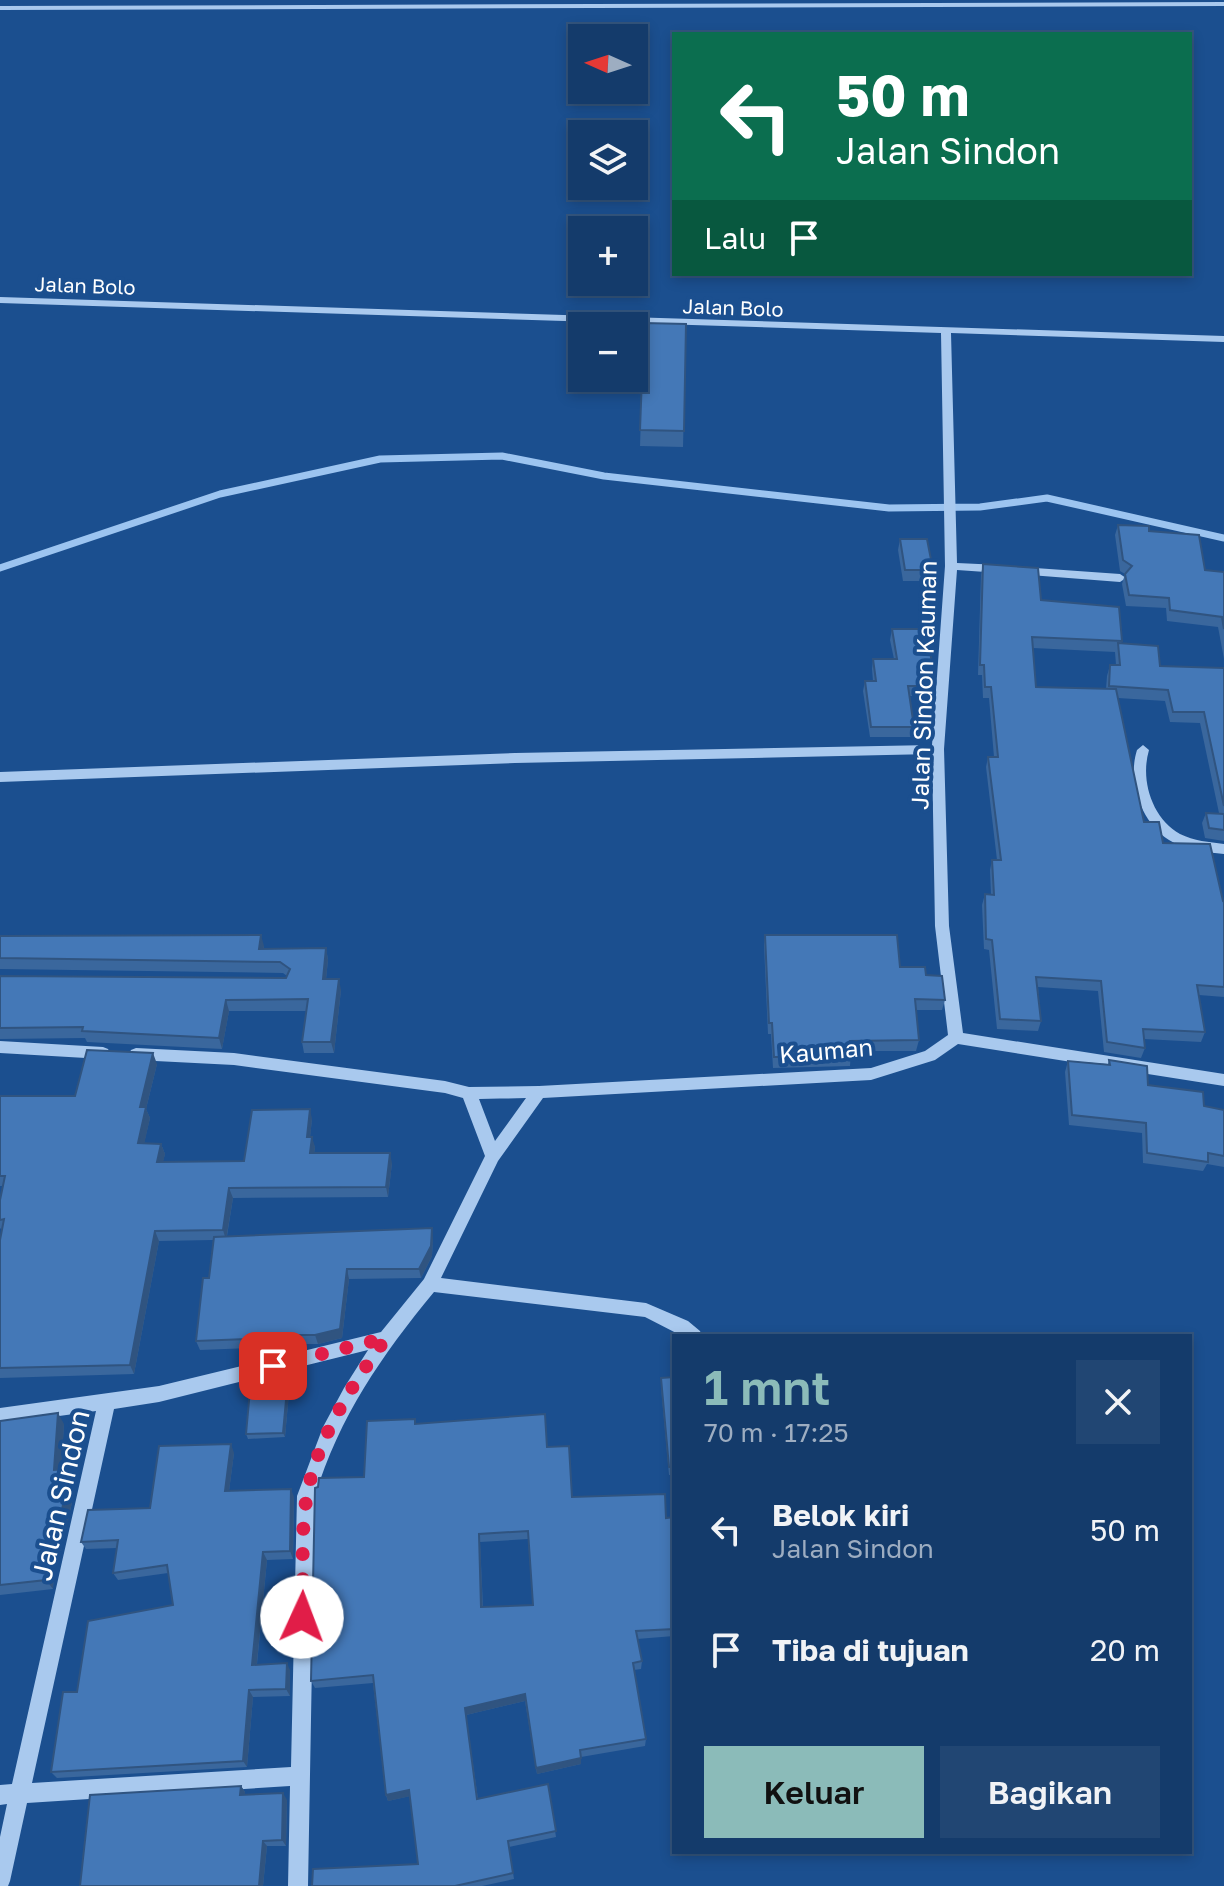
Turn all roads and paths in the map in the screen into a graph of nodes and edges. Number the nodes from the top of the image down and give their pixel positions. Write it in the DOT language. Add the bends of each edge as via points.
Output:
graph roads {
  1 [pos="1224,4"];
  2 [pos="0,8"];
  3 [pos="0,300"];
  4 [pos="946,332"];
  5 [pos="1224,339"];
  6 [pos="951,566"];
  7 [pos="1120,578"];
  8 [pos="938,749"];
  9 [pos="1143,750"];
  10 [pos="0,777"];
  11 [pos="1224,849"];
  12 [pos="956,1038"];
  13 [pos="0,1047"];
  14 [pos="1224,1080"];
  15 [pos="539,1092"];
  16 [pos="469,1093"];
  17 [pos="493,1156"];
  18 [pos="430,1284"];
  19 [pos="692,1334"];
  20 [pos="386,1338"];
  21 [pos="107,1402"];
  22 [pos="0,1416"];
  23 [pos="300,1776"];
  24 [pos="10,1795"];
  25 [pos="0,1881"];
  26 [pos="298,1886"];
  1 -- 2 [label="street"];
  3 -- 4 [label="street, Jalan Bolo"];
  4 -- 5 [label="street, Jalan Bolo"];
  4 -- 6 [label="street, Jalan Sindon Kauman"];
  6 -- 7 [label="street"];
  6 -- 8 [label="street, Jalan Sindon Kauman"];
  8 -- 10 [label="street"];
  8 -- 12 [label="street, Jalan Sindon Kauman" via="942,926"];
  9 -- 11 [label="street" via="1137,764 1140,783 1149,808 1170,834 1194,845"];
  12 -- 14 [label="street"];
  12 -- 15 [label="street, Kauman" via="930,1056 871,1074"];
  13 -- 16 [label="street" via="234,1059"];
  15 -- 16 [label="street, Kauman"];
  15 -- 17 [label="street"];
  16 -- 17 [label="street"];
  17 -- 18 [label="street"];
  18 -- 19 [label="street" via="646,1310"];
  18 -- 20 [label="street"];
  20 -- 21 [label="street, Jalan Sindon"];
  20 -- 23 [label="street" via="317,1456 306,1496"];
  21 -- 22 [label="street"];
  21 -- 24 [label="street, Jalan Sindon"];
  23 -- 24 [label="street"];
  23 -- 26 [label="street"];
  24 -- 25 [label="street, Jalan Sindon"];
}
